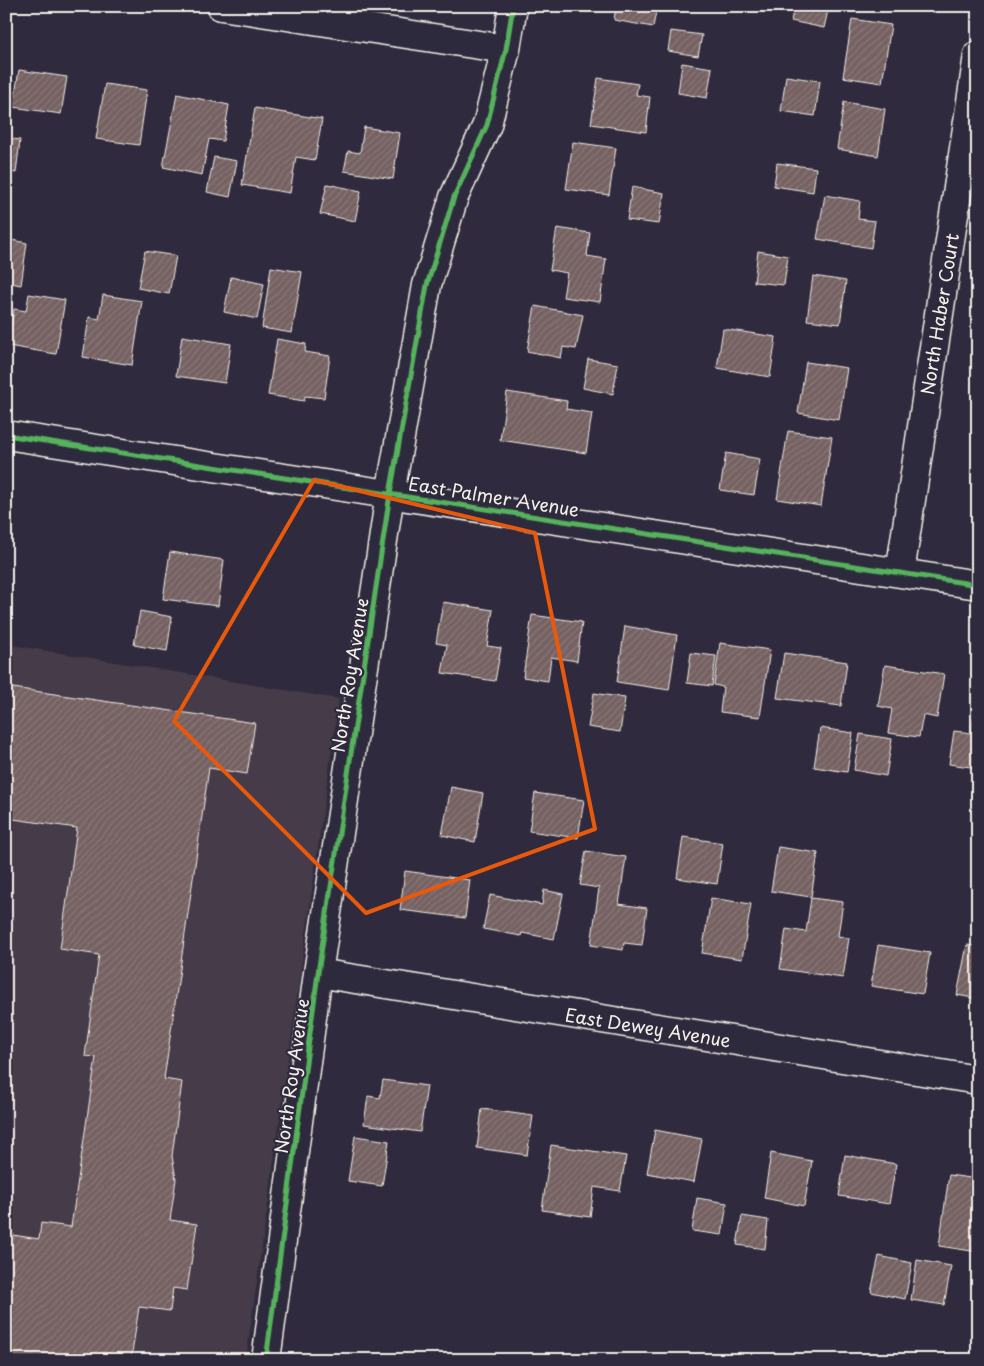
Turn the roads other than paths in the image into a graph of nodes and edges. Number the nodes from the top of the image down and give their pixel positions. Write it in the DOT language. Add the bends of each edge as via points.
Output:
graph roads {
  1 [pos="221,6"];
  2 [pos="514,6"];
  3 [pos="506,49"];
  4 [pos="978,55"];
  5 [pos="6,434"];
  6 [pos="390,494"];
  7 [pos="900,573"];
  8 [pos="978,585"];
  9 [pos="318,973"];
  10 [pos="978,1080"];
  11 [pos="266,1360"];
  1 -- 3 [label="street"];
  2 -- 3 [label="street, North Roy Avenue"];
  3 -- 6 [label="street, North Roy Avenue" via="487,125 454,197 427,285"];
  4 -- 7 [label="street, North Haber Court"];
  5 -- 6 [label="street, East Palmer Avenue"];
  6 -- 7 [label="street, East Palmer Avenue"];
  6 -- 9 [label="street, North Roy Avenue"];
  7 -- 8 [label="street, East Palmer Avenue"];
  9 -- 10 [label="street, East Dewey Avenue"];
  9 -- 11 [label="street, North Roy Avenue"];
}
